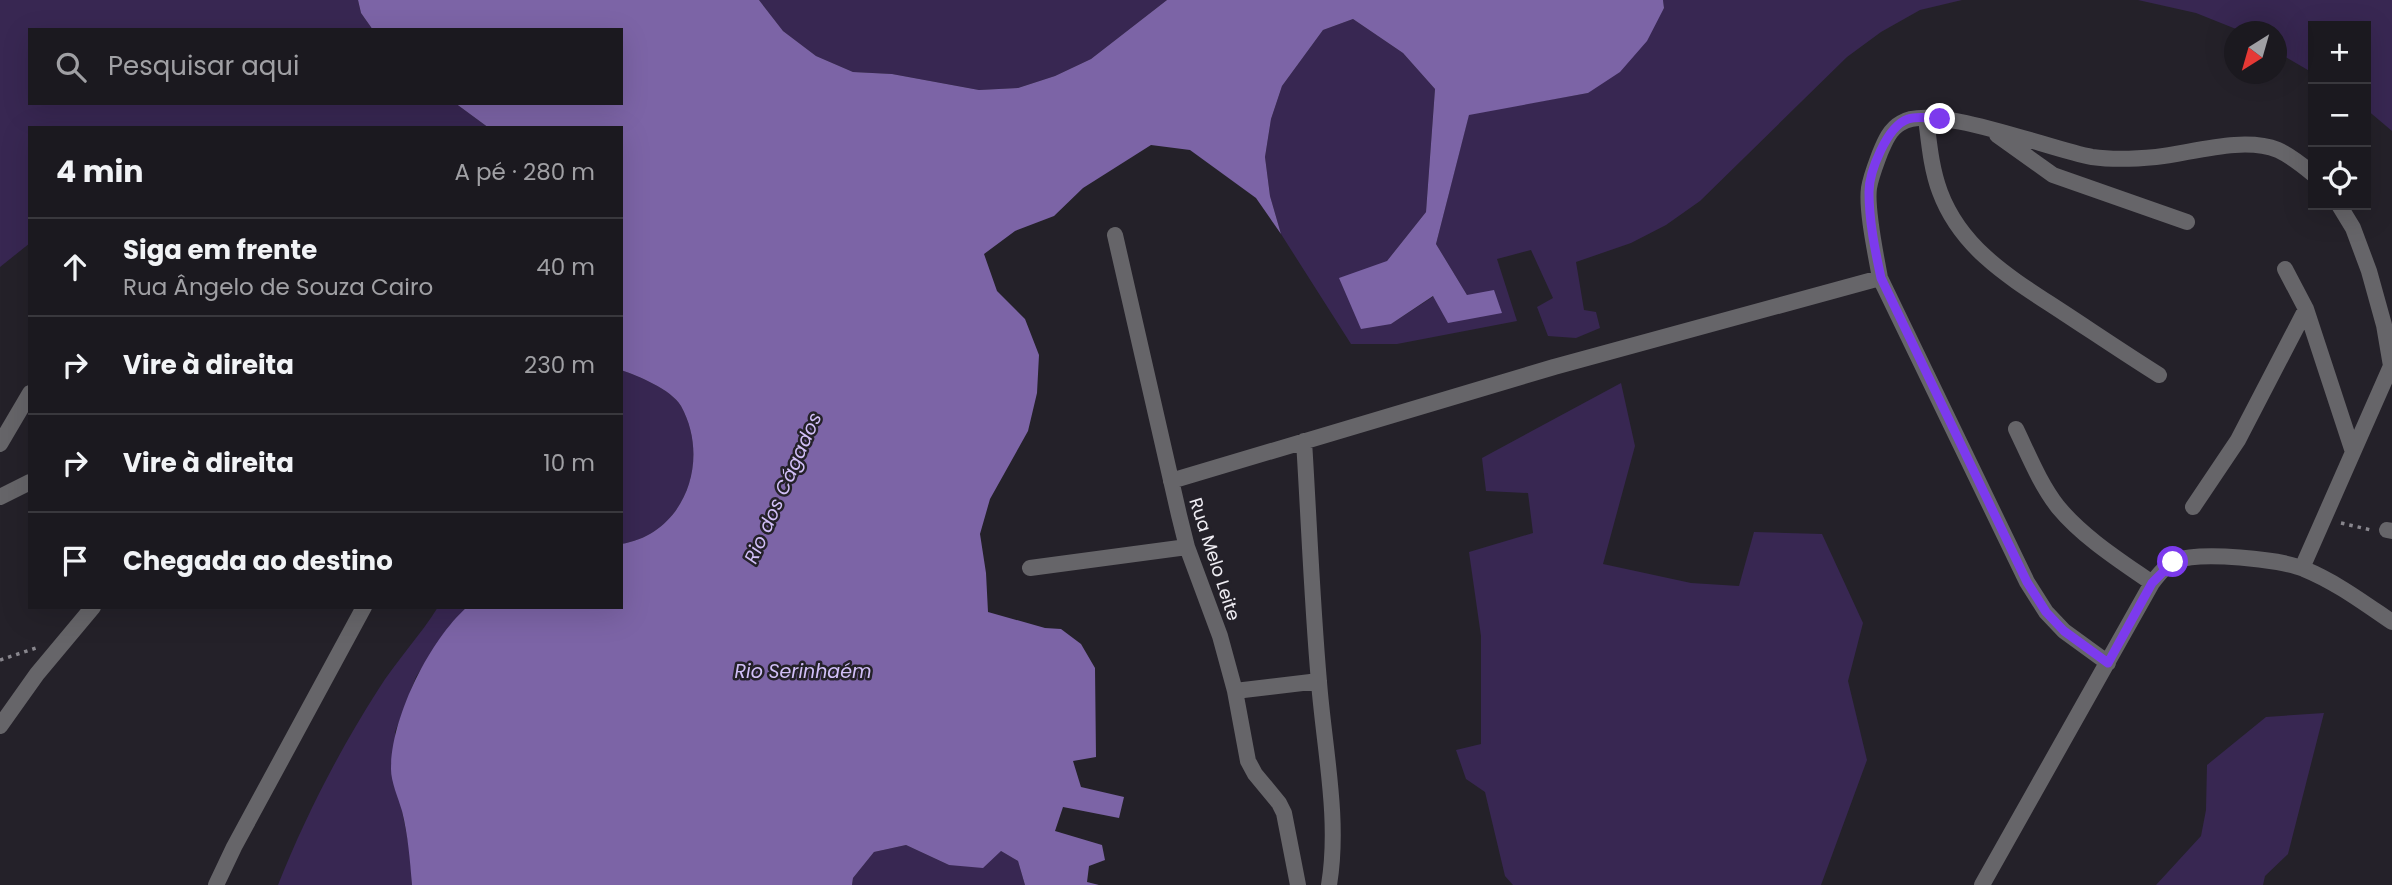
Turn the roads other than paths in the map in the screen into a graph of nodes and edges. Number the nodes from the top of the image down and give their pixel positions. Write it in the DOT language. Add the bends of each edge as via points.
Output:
graph roads {
  1 [pos="1926,118"];
  2 [pos="1992,130"];
  3 [pos="2308,170"];
  4 [pos="2342,210"];
  5 [pos="2187,222"];
  6 [pos="1115,235"];
  7 [pos="2285,269"];
  8 [pos="1881,278"];
  9 [pos="2306,309"];
  10 [pos="2392,367"];
  11 [pos="2159,375"];
  12 [pos="28,396"];
  13 [pos="2016,429"];
  14 [pos="1304,441"];
  15 [pos="0,444"];
  16 [pos="2353,452"];
  17 [pos="1171,481"];
  18 [pos="28,483"];
  19 [pos="0,497"];
  20 [pos="2193,506"];
  21 [pos="1187,547"];
  22 [pos="1030,568"];
  23 [pos="2302,568"];
  24 [pos="2152,583"];
  25 [pos="91,609"];
  26 [pos="363,609"];
  27 [pos="2392,622"];
  28 [pos="2108,663"];
  29 [pos="1319,681"];
  30 [pos="1235,691"];
  31 [pos="0,726"];
  32 [pos="216,885"];
  33 [pos="1298,885"];
  34 [pos="1329,885"];
  35 [pos="1982,885"];
  1 -- 2 [label="street"];
  1 -- 8 [label="street" via="1910,118 1896,126 1875,167 1869,190"];
  1 -- 11 [label="street" via="1940,192 1953,219 1981,255"];
  2 -- 3 [label="street" via="2066,151 2118,159 2254,145 2276,149"];
  2 -- 5 [label="street" via="2053,175"];
  4 -- 10 [label="street" via="2370,271"];
  6 -- 17 [label="street, Rua Melo Leite"];
  7 -- 9 [label="street"];
  8 -- 14 [label="street"];
  8 -- 28 [label="street" via="2027,582 2064,631"];
  9 -- 16 [label="street"];
  9 -- 20 [label="street" via="2238,440"];
  10 -- 16 [label="street"];
  12 -- 15 [label="street"];
  13 -- 24 [label="street" via="2057,506 2101,547"];
  14 -- 17 [label="street"];
  14 -- 29 [label="street"];
  16 -- 23 [label="street"];
  17 -- 21 [label="street, Rua Melo Leite"];
  18 -- 19 [label="street"];
  21 -- 22 [label="street"];
  21 -- 30 [label="street, Rua Melo Leite"];
  23 -- 24 [label="street" via="2221,556 2196,557 2173,562"];
  23 -- 27 [label="street"];
  24 -- 28 [label="street"];
  25 -- 31 [label="street"];
  26 -- 32 [label="street"];
  28 -- 35 [label="street"];
  29 -- 30 [label="street"];
  29 -- 34 [label="street" via="1331,814"];
  30 -- 33 [label="street, Rua Melo Leite" via="1248,761 1284,813"];
}
